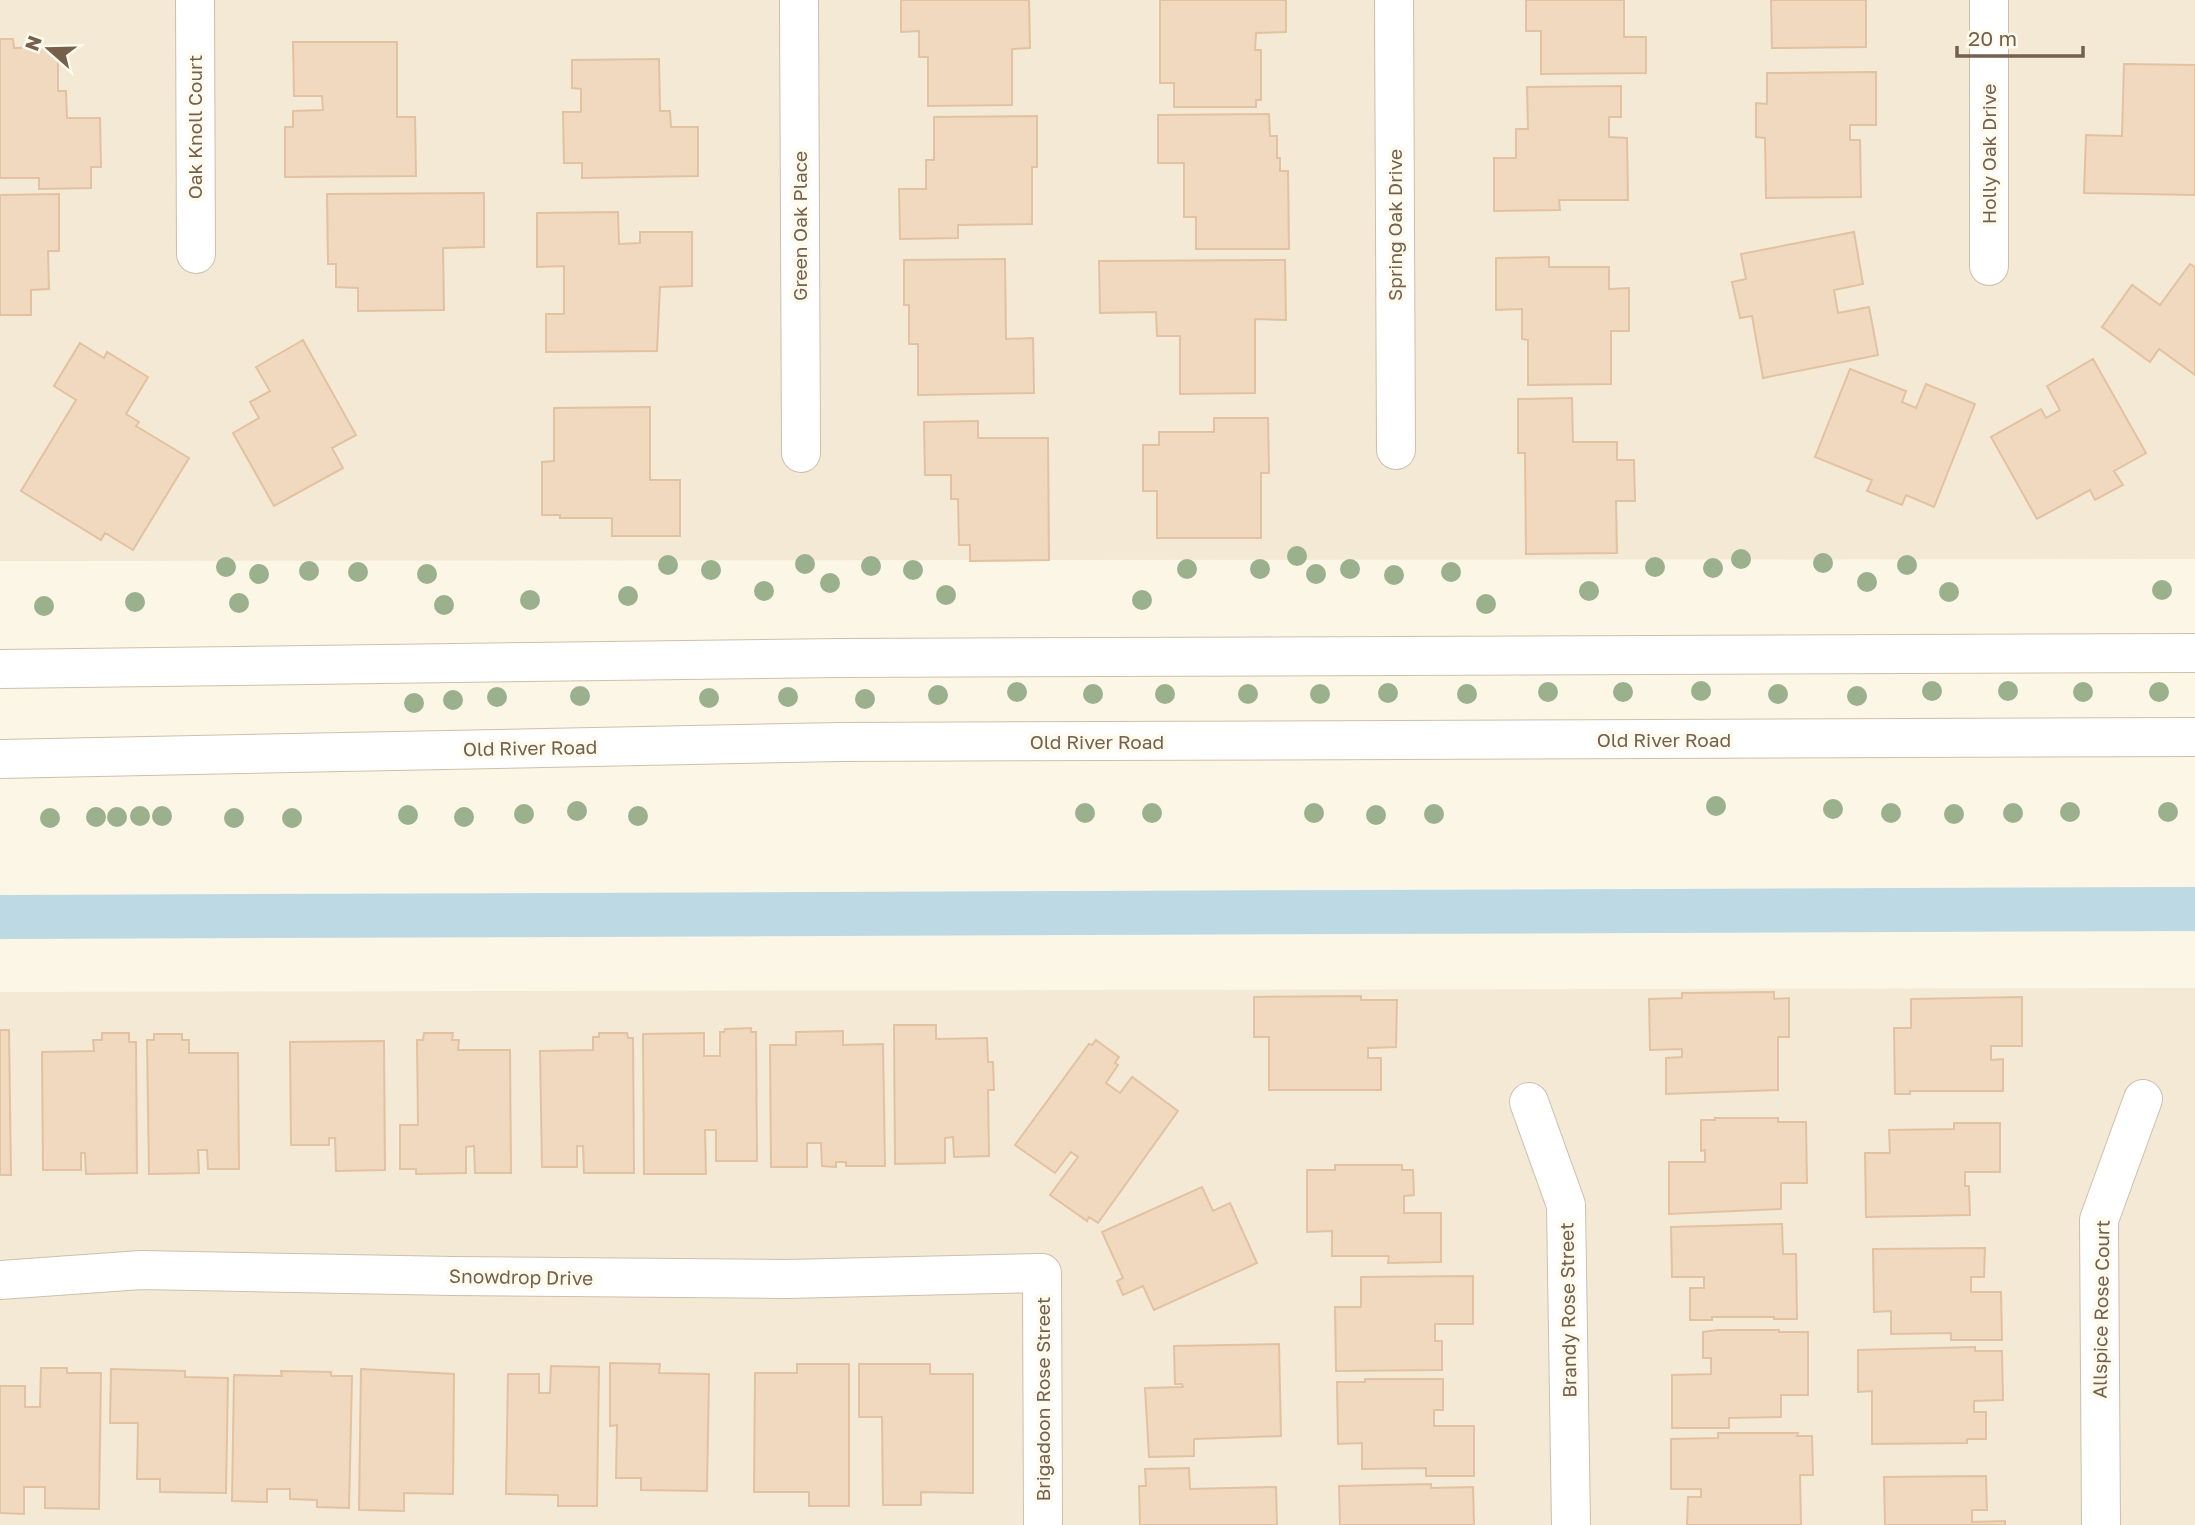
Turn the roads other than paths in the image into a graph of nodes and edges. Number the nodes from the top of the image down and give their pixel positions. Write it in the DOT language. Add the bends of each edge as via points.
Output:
graph roads {
  1 [pos="195,0"];
  2 [pos="799,0"];
  3 [pos="1394,0"];
  4 [pos="1989,0"];
  5 [pos="196,254"];
  6 [pos="1989,266"];
  7 [pos="1396,450"];
  8 [pos="801,453"];
  9 [pos="2195,653"];
  10 [pos="0,669"];
  11 [pos="2195,737"];
  12 [pos="0,759"];
  13 [pos="2143,1099"];
  14 [pos="1529,1102"];
  15 [pos="1042,1273"];
  16 [pos="0,1280"];
  17 [pos="1043,1525"];
  18 [pos="1571,1525"];
  19 [pos="2101,1525"];
  1 -- 5 [label="main road, Oak Knoll Court"];
  2 -- 8 [label="main road, Green Oak Place"];
  3 -- 7 [label="main road, Spring Oak Drive"];
  4 -- 6 [label="main road, Holly Oak Drive"];
  9 -- 10 [label="main road" via="854,658"];
  11 -- 12 [label="main road, Old River Road" via="854,742"];
  13 -- 19 [label="main road, Allspice Rose Court" via="2099,1220"];
  14 -- 18 [label="main road, Brandy Rose Street" via="1566,1205"];
  15 -- 16 [label="main road, Snowdrop Drive" via="787,1279 141,1270"];
  15 -- 17 [label="main road, Brigadoon Rose Street"];
}
